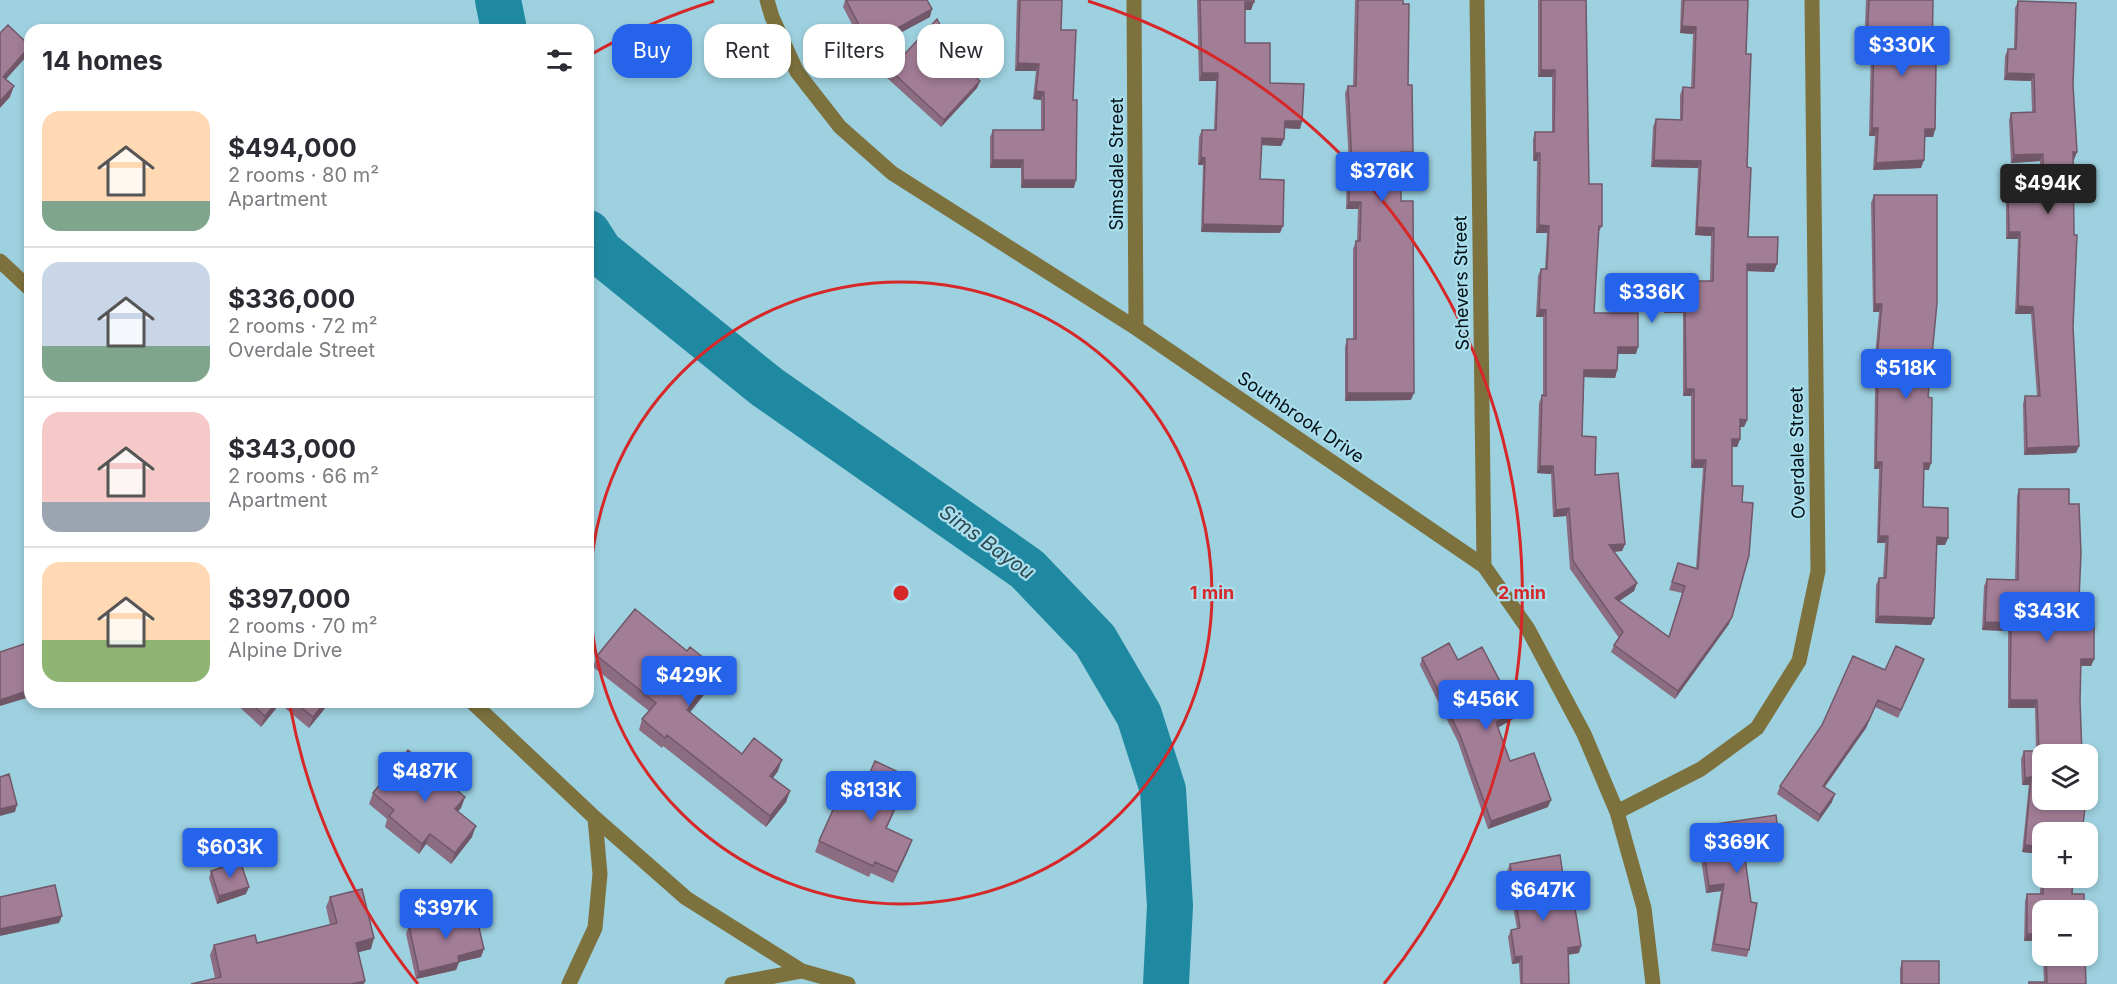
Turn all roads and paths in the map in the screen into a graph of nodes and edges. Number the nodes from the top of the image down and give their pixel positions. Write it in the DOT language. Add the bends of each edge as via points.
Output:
graph roads {
  1 [pos="767,0"];
  2 [pos="1134,0"];
  3 [pos="1477,0"];
  4 [pos="1812,0"];
  5 [pos="0,261"];
  6 [pos="24,284"];
  7 [pos="1136,328"];
  8 [pos="1484,566"];
  9 [pos="478,708"];
  10 [pos="1617,812"];
  11 [pos="596,818"];
  12 [pos="802,971"];
  13 [pos="569,984"];
  14 [pos="732,984"];
  15 [pos="848,984"];
  16 [pos="1653,984"];
  1 -- 7 [label="street, Southbrook Drive" via="797,72 840,127 892,173"];
  2 -- 7 [label="street, Simsdale Street"];
  3 -- 8 [label="street, Schevers Street"];
  4 -- 10 [label="street, Overdale Street" via="1818,571 1799,661 1757,728 1701,769"];
  5 -- 6 [label="street"];
  7 -- 8 [label="street, Southbrook Drive"];
  8 -- 10 [label="street, Southbrook Drive" via="1528,629 1584,734"];
  9 -- 11 [label="street"];
  10 -- 16 [label="street, Southbrook Drive" via="1644,908"];
  11 -- 12 [label="street" via="686,898"];
  11 -- 13 [label="street" via="600,874 595,928"];
  12 -- 14 [label="street"];
  12 -- 15 [label="street"];
}
